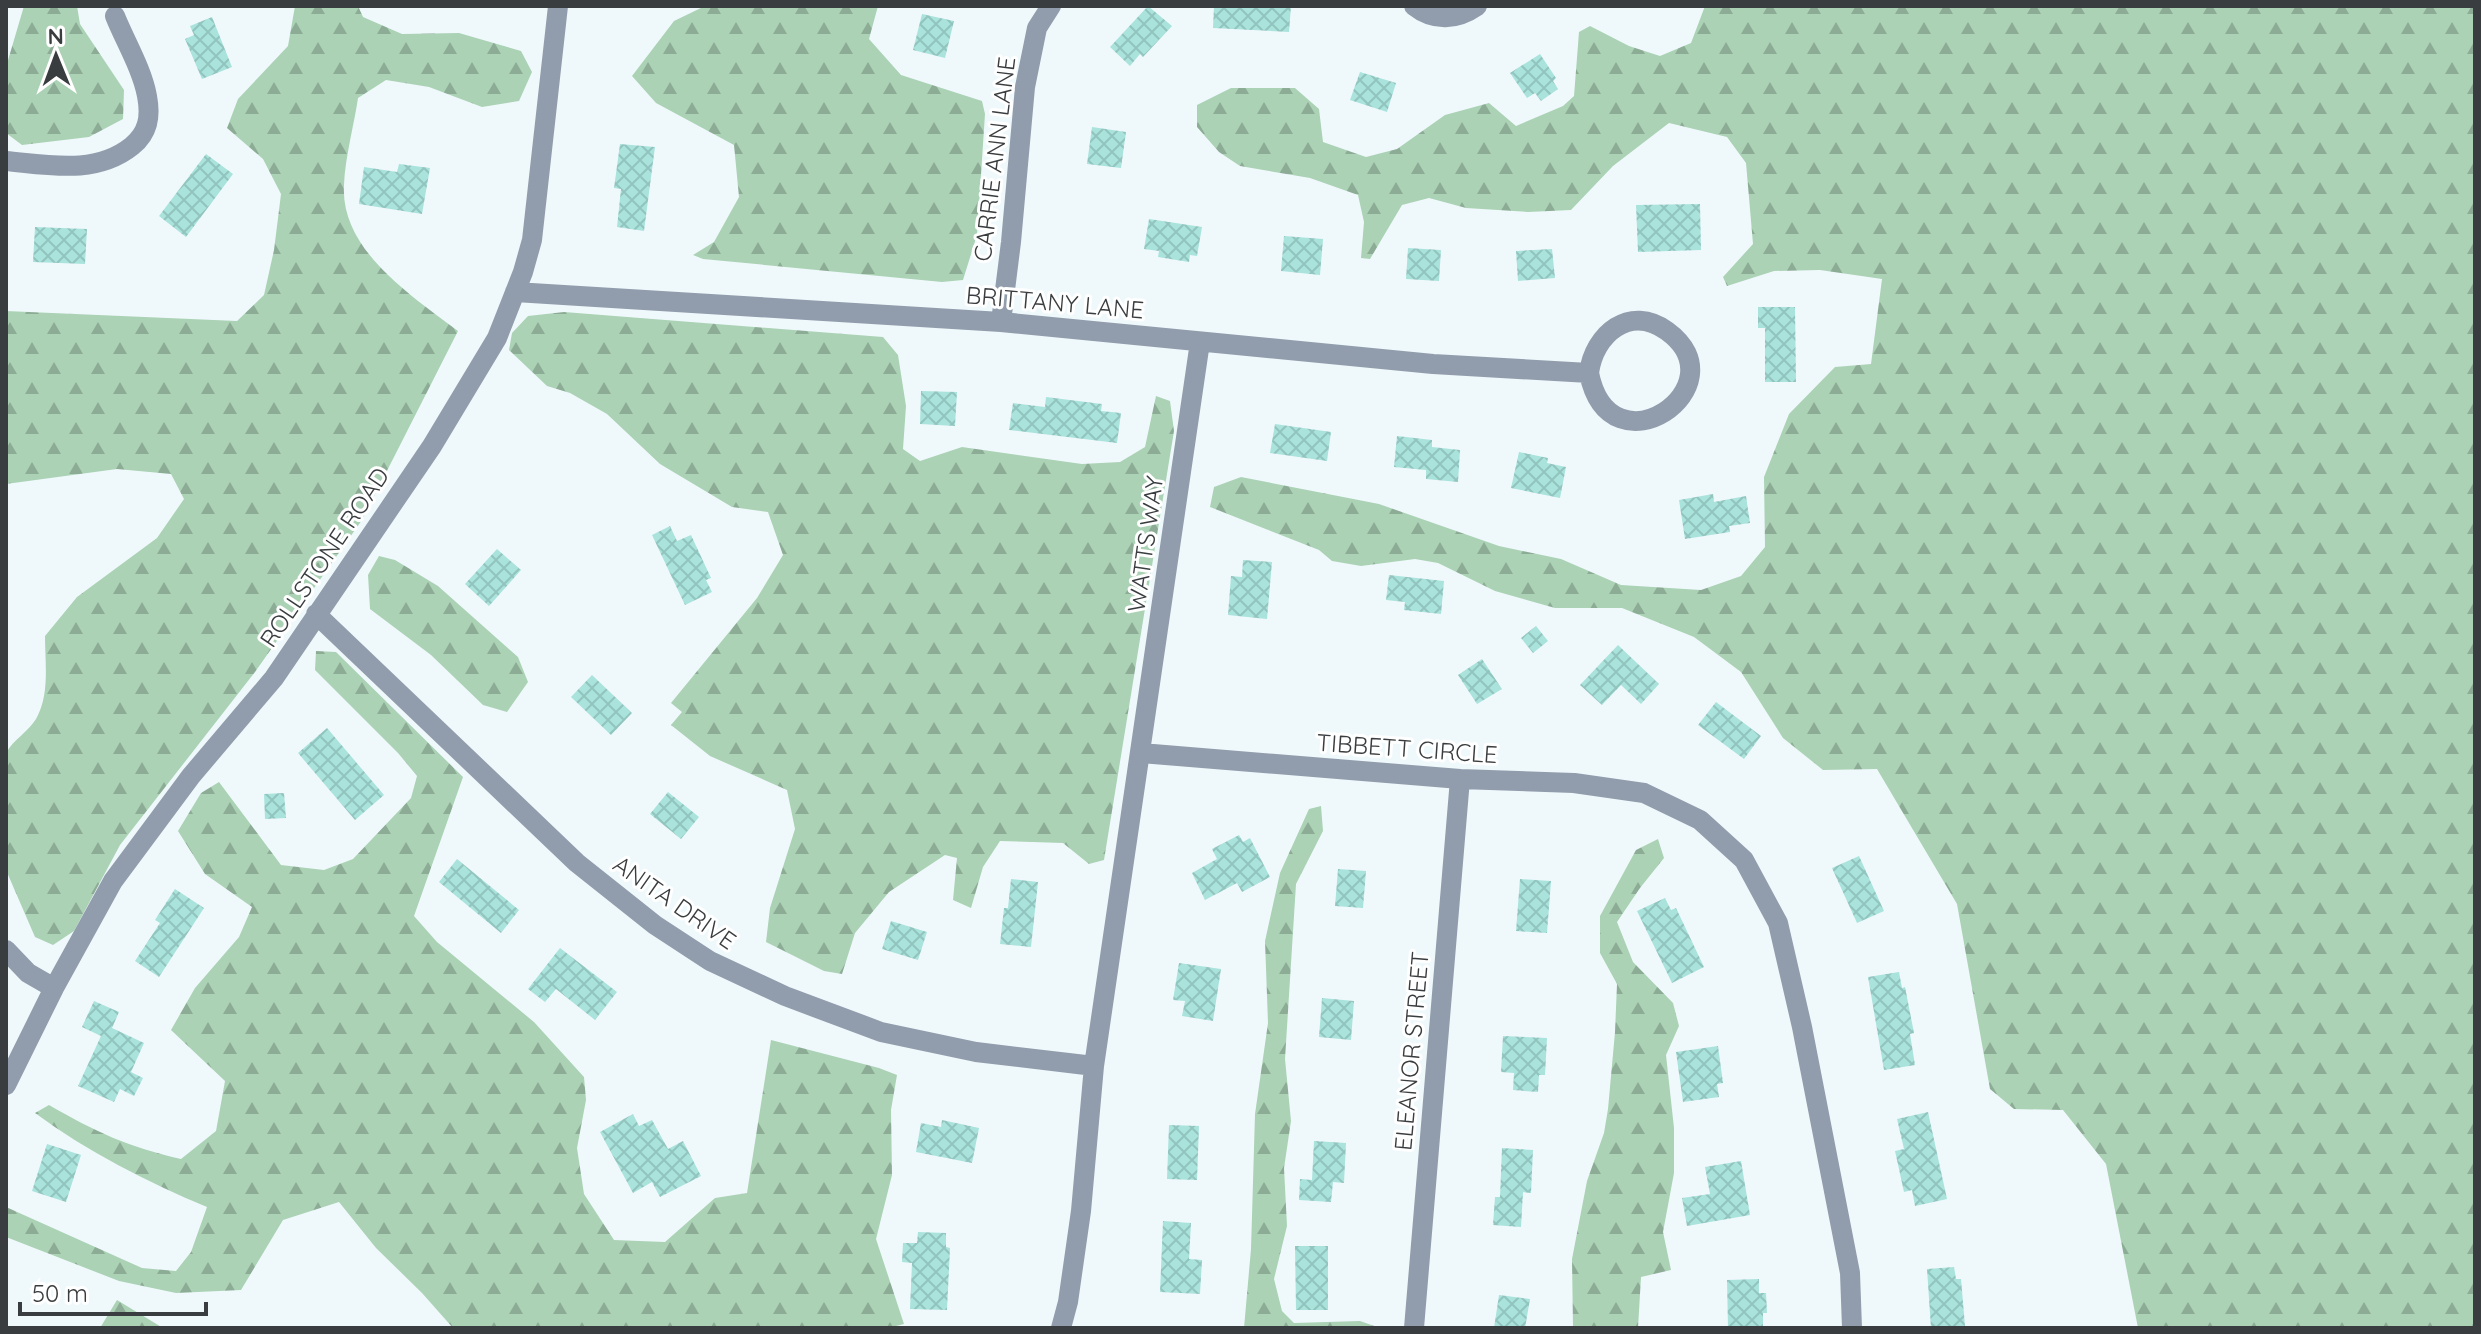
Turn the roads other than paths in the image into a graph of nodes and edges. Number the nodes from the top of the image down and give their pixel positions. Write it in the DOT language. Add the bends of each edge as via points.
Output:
graph roads {
  1 [pos="558,6"];
  2 [pos="1051,6"];
  3 [pos="1414,6"];
  4 [pos="1477,6"];
  5 [pos="115,16"];
  6 [pos="6,161"];
  7 [pos="515,292"];
  8 [pos="1001,322"];
  9 [pos="1200,342"];
  10 [pos="1589,373"];
  11 [pos="316,614"];
  12 [pos="1141,753"];
  13 [pos="1460,779"];
  14 [pos="6,950"];
  15 [pos="54,988"];
  16 [pos="1094,1066"];
  17 [pos="6,1085"];
  18 [pos="1061,1328"];
  19 [pos="1414,1328"];
  20 [pos="1852,1328"];
  1 -- 7 [label="street, ROLLSTONE ROAD" via="532,240"];
  2 -- 8 [label="street, CARRIE ANN LANE" via="1037,28 1025,87"];
  3 -- 4 [label="street" via="1434,17 1450,18"];
  5 -- 6 [label="street" via="147,93 144,136 122,154 86,166"];
  7 -- 8 [label="street, BRITTANY LANE"];
  7 -- 11 [label="street, ROLLSTONE ROAD" via="497,338 432,446"];
  8 -- 9 [label="street, BRITTANY LANE"];
  9 -- 10 [label="street, BRITTANY LANE"];
  9 -- 12 [label="street, WATTS WAY"];
  10 -- 10 [label="street" via="1592,389 1611,413 1642,421 1657,418 1681,398 1689,368 1676,337 1662,327 1628,322 1599,341"];
  11 -- 15 [label="street, ROLLSTONE ROAD" via="274,678 191,776 113,881"];
  11 -- 16 [label="street, ANITA DRIVE" via="577,863 710,961 785,996 904,1038"];
  12 -- 13 [label="street, TIBBETT CIRCLE"];
  12 -- 16 [label="street"];
  13 -- 19 [label="street, ELEANOR STREET"];
  13 -- 20 [label="street, TIBBETT CIRCLE" via="1574,783 1644,793 1700,820 1744,860 1778,923 1850,1273"];
  14 -- 15 [label="street" via="28,973"];
  15 -- 17 [label="street, ROLLSTONE ROAD"];
  16 -- 18 [label="street" via="1081,1211"];
}
